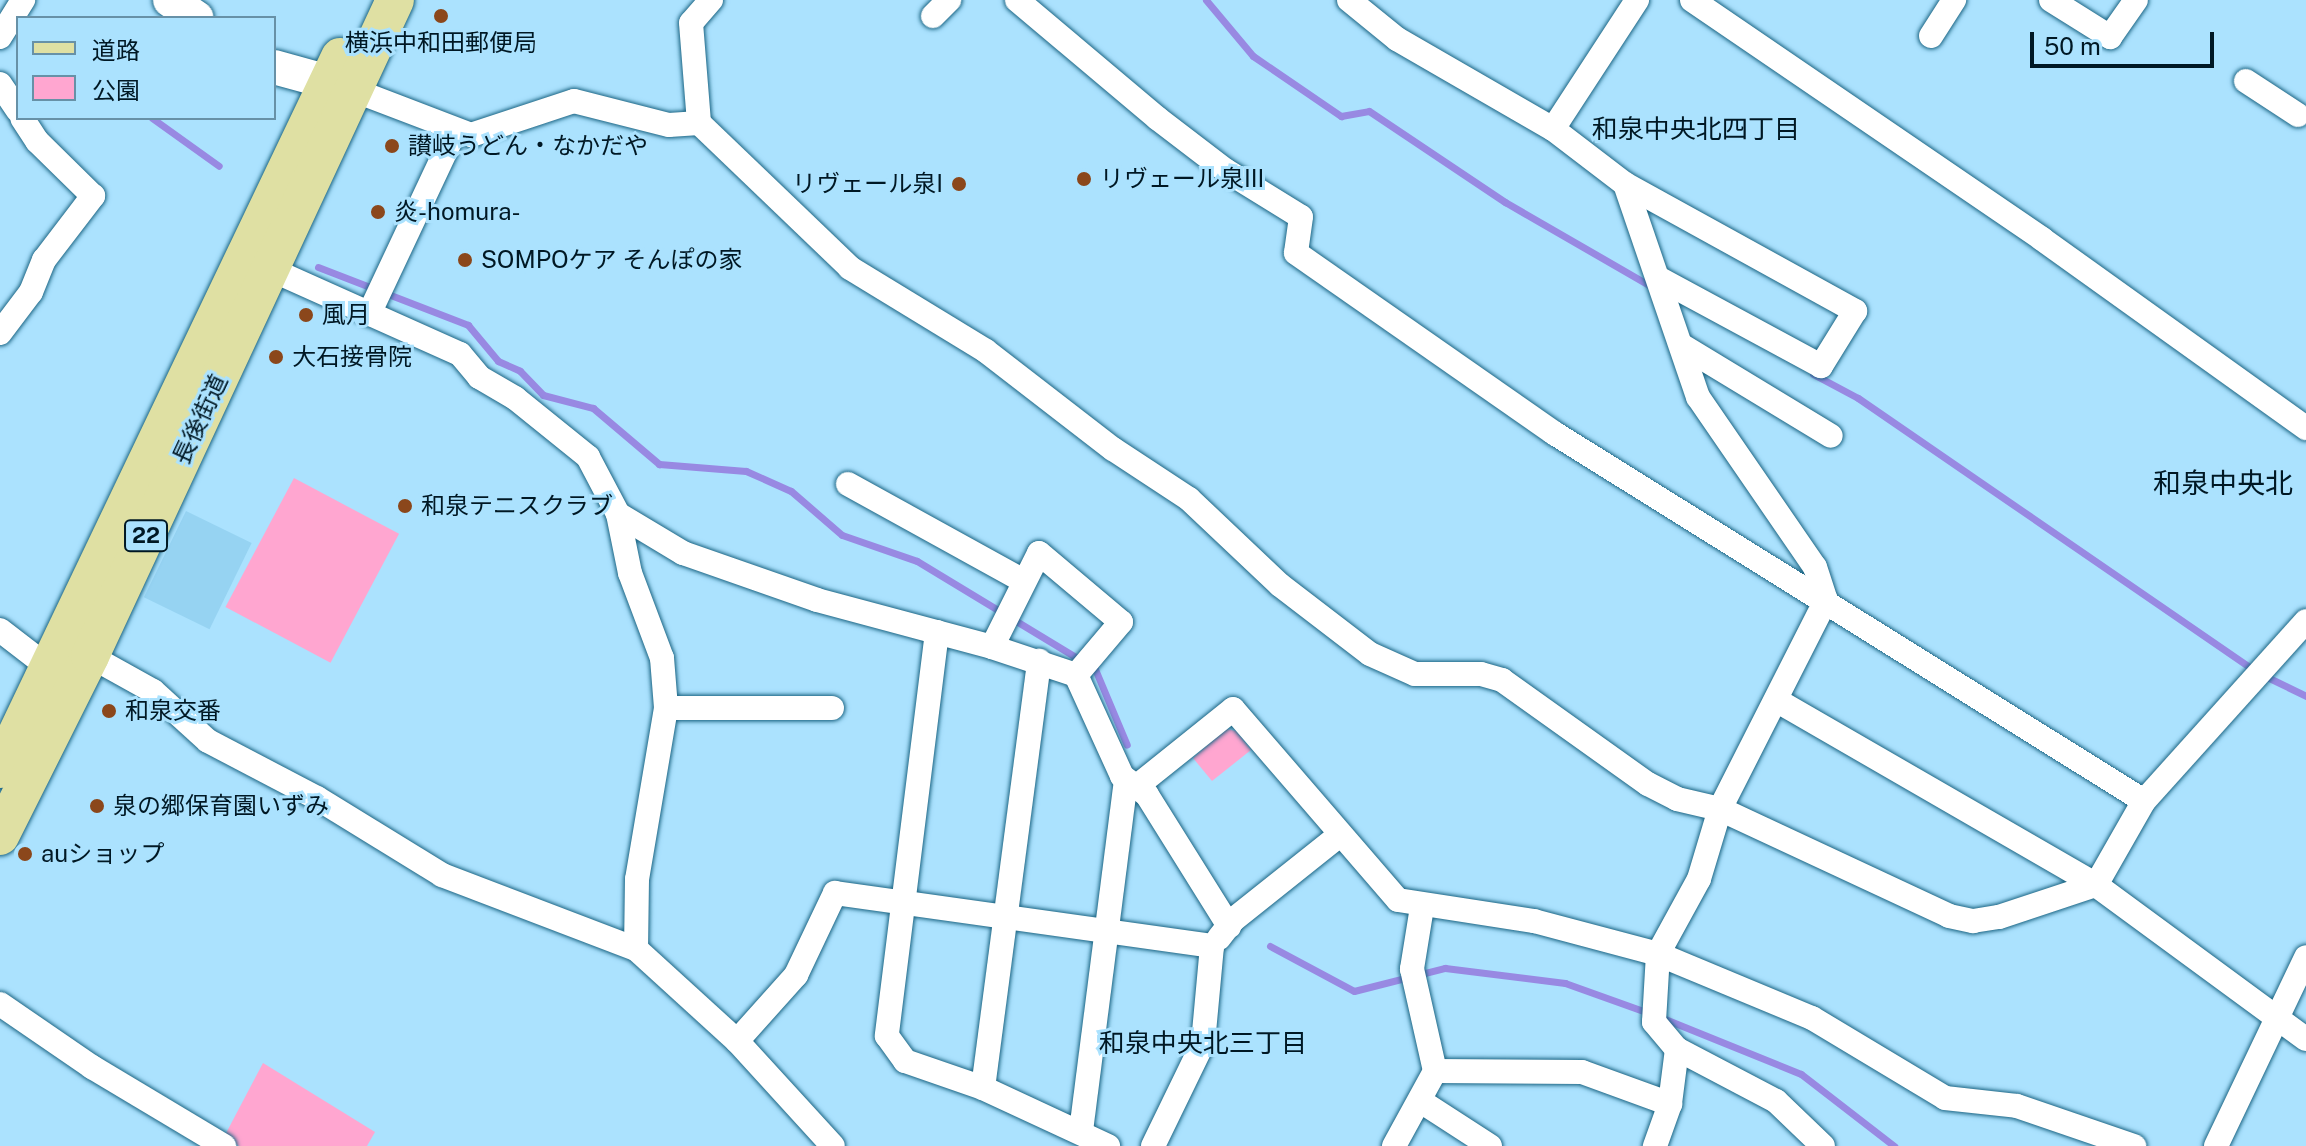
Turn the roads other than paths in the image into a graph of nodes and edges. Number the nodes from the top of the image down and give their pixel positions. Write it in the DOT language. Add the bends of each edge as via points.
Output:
graph roads {
  1 [pos="170,0"];
  2 [pos="367,0"];
  3 [pos="395,0"];
  4 [pos="711,0"];
  5 [pos="1017,0"];
  6 [pos="1349,0"];
  7 [pos="1637,0"];
  8 [pos="1692,0"];
  9 [pos="1954,0"];
  10 [pos="2051,0"];
  11 [pos="2136,0"];
  12 [pos="23,1"];
  13 [pos="688,11"];
  14 [pos="194,16"];
  15 [pos="2,34"];
  16 [pos="1931,36"];
  17 [pos="276,68"];
  18 [pos="2246,81"];
  19 [pos="0,84"];
  20 [pos="342,86"];
  21 [pos="16,108"];
  22 [pos="2303,112"];
  23 [pos="23,120"];
  24 [pos="699,123"];
  25 [pos="1553,129"];
  26 [pos="455,131"];
  27 [pos="1625,184"];
  28 [pos="270,269"];
  29 [pos="1660,279"];
  30 [pos="371,310"];
  31 [pos="0,333"];
  32 [pos="1681,345"];
  33 [pos="2306,428"];
  34 [pos="1831,436"];
  35 [pos="848,484"];
  36 [pos="618,514"];
  37 [pos="1017,590"];
  38 [pos="1826,600"];
  39 [pos="2306,621"];
  40 [pos="0,630"];
  41 [pos="937,632"];
  42 [pos="996,636"];
  43 [pos="90,656"];
  44 [pos="1039,661"];
  45 [pos="1085,665"];
  46 [pos="48,667"];
  47 [pos="1776,700"];
  48 [pos="666,708"];
  49 [pos="832,708"];
  50 [pos="0,769"];
  51 [pos="1135,783"];
  52 [pos="2144,801"];
  53 [pos="1720,809"];
  54 [pos="1340,835"];
  55 [pos="0,836"];
  56 [pos="2096,885"];
  57 [pos="905,903"];
  58 [pos="1422,907"];
  59 [pos="1005,917"];
  60 [pos="1238,917"];
  61 [pos="1107,931"];
  62 [pos="1212,946"];
  63 [pos="636,949"];
  64 [pos="1658,954"];
  65 [pos="2306,957"];
  66 [pos="0,1004"];
  67 [pos="2274,1019"];
  68 [pos="2306,1039"];
  69 [pos="737,1041"];
  70 [pos="1677,1049"];
  71 [pos="1435,1071"];
  72 [pos="983,1088"];
  73 [pos="1422,1102"];
  74 [pos="1670,1104"];
  75 [pos="1081,1131"];
  76 [pos="1815,1143"];
  77 [pos="224,1146"];
  78 [pos="833,1146"];
  79 [pos="1108,1146"];
  80 [pos="1153,1146"];
  81 [pos="1394,1146"];
  82 [pos="1490,1146"];
  83 [pos="1655,1146"];
  84 [pos="2134,1146"];
  85 [pos="2216,1146"];
  1 -- 14 [label="street"];
  2 -- 20 [label="main road, 長後街道 / 22"];
  3 -- 20 [label="main road, 長後街道 / 22"];
  4 -- 13 [label="street"];
  5 -- 38 [label="street" via="1225,170 1301,217 1296,253 1554,433"];
  6 -- 25 [label="street" via="1397,39"];
  7 -- 25 [label="street"];
  8 -- 33 [label="street" via="2042,239"];
  9 -- 16 [label="street"];
  10 -- 11 [label="street" via="2110,37"];
  12 -- 15 [label="street"];
  13 -- 24 [label="street"];
  17 -- 20 [label="street"];
  18 -- 22 [label="street"];
  19 -- 21 [label="street"];
  20 -- 26 [label="street"];
  20 -- 28 [label="main road, 長後街道 / 22"];
  20 -- 46 [label="main road, 長後街道 / 22"];
  23 -- 31 [label="street" via="37,141 93,196 44,260 31,292"];
  24 -- 26 [label="street" via="669,125 574,101 471,135"];
  24 -- 53 [label="street" via="850,268 986,351 1100,440 1189,499 1280,585 1370,654 1415,674 1481,674 1502,680 1648,784 1677,799"];
  25 -- 27 [label="street"];
  26 -- 30 [label="street"];
  27 -- 29 [label="street"];
  27 -- 29 [label="street" via="1855,311 1821,366"];
  28 -- 30 [label="street"];
  28 -- 43 [label="main road, 長後街道 / 22"];
  29 -- 32 [label="street"];
  30 -- 36 [label="street" via="460,354 479,377 515,398 588,457"];
  32 -- 34 [label="street"];
  32 -- 38 [label="street" via="1698,397 1815,567"];
  35 -- 37 [label="street"];
  36 -- 41 [label="street" via="683,553 817,600"];
  36 -- 48 [label="street" via="630,573 662,658"];
  37 -- 42 [label="street"];
  37 -- 45 [label="street" via="1039,553 1121,622"];
  38 -- 47 [label="street"];
  38 -- 52 [label="street"];
  39 -- 52 [label="street"];
  40 -- 46 [label="street"];
  41 -- 42 [label="street"];
  41 -- 57 [label="street"];
  42 -- 44 [label="street"];
  43 -- 55 [label="main road, 長後街道 / 22"];
  43 -- 63 [label="street" via="153,691 208,741 317,798 442,875"];
  44 -- 45 [label="street"];
  44 -- 59 [label="street"];
  45 -- 51 [label="street"];
  46 -- 50 [label="main road, 長後街道 / 22"];
  47 -- 53 [label="street"];
  47 -- 56 [label="street"];
  48 -- 49 [label="street"];
  48 -- 63 [label="street" via="637,879"];
  51 -- 54 [label="street" via="1233,709"];
  51 -- 60 [label="street"];
  51 -- 61 [label="street"];
  52 -- 56 [label="street"];
  53 -- 56 [label="street" via="1949,916 1973,921"];
  53 -- 64 [label="street" via="1699,879"];
  54 -- 58 [label="street" via="1398,900"];
  54 -- 60 [label="street"];
  56 -- 67 [label="street"];
  57 -- 59 [label="street"];
  57 -- 69 [label="street" via="835,893 796,975"];
  57 -- 72 [label="street" via="887,1036 905,1061"];
  58 -- 64 [label="street" via="1534,921"];
  58 -- 71 [label="street" via="1413,977"];
  59 -- 61 [label="street"];
  59 -- 72 [label="street"];
  60 -- 62 [label="street"];
  61 -- 62 [label="street"];
  61 -- 75 [label="street"];
  62 -- 80 [label="street" via="1203,1043"];
  63 -- 69 [label="street"];
  64 -- 70 [label="street" via="1654,1022"];
  64 -- 84 [label="street" via="1812,1018 1945,1098 2017,1106"];
  65 -- 67 [label="street"];
  66 -- 77 [label="street"];
  67 -- 68 [label="street"];
  67 -- 85 [label="street"];
  69 -- 78 [label="street"];
  70 -- 74 [label="street"];
  70 -- 76 [label="street" via="1776,1101"];
  71 -- 73 [label="street"];
  71 -- 74 [label="street" via="1582,1072"];
  72 -- 75 [label="street"];
  73 -- 81 [label="street"];
  73 -- 82 [label="street"];
  74 -- 83 [label="street"];
  75 -- 79 [label="street"];
}
